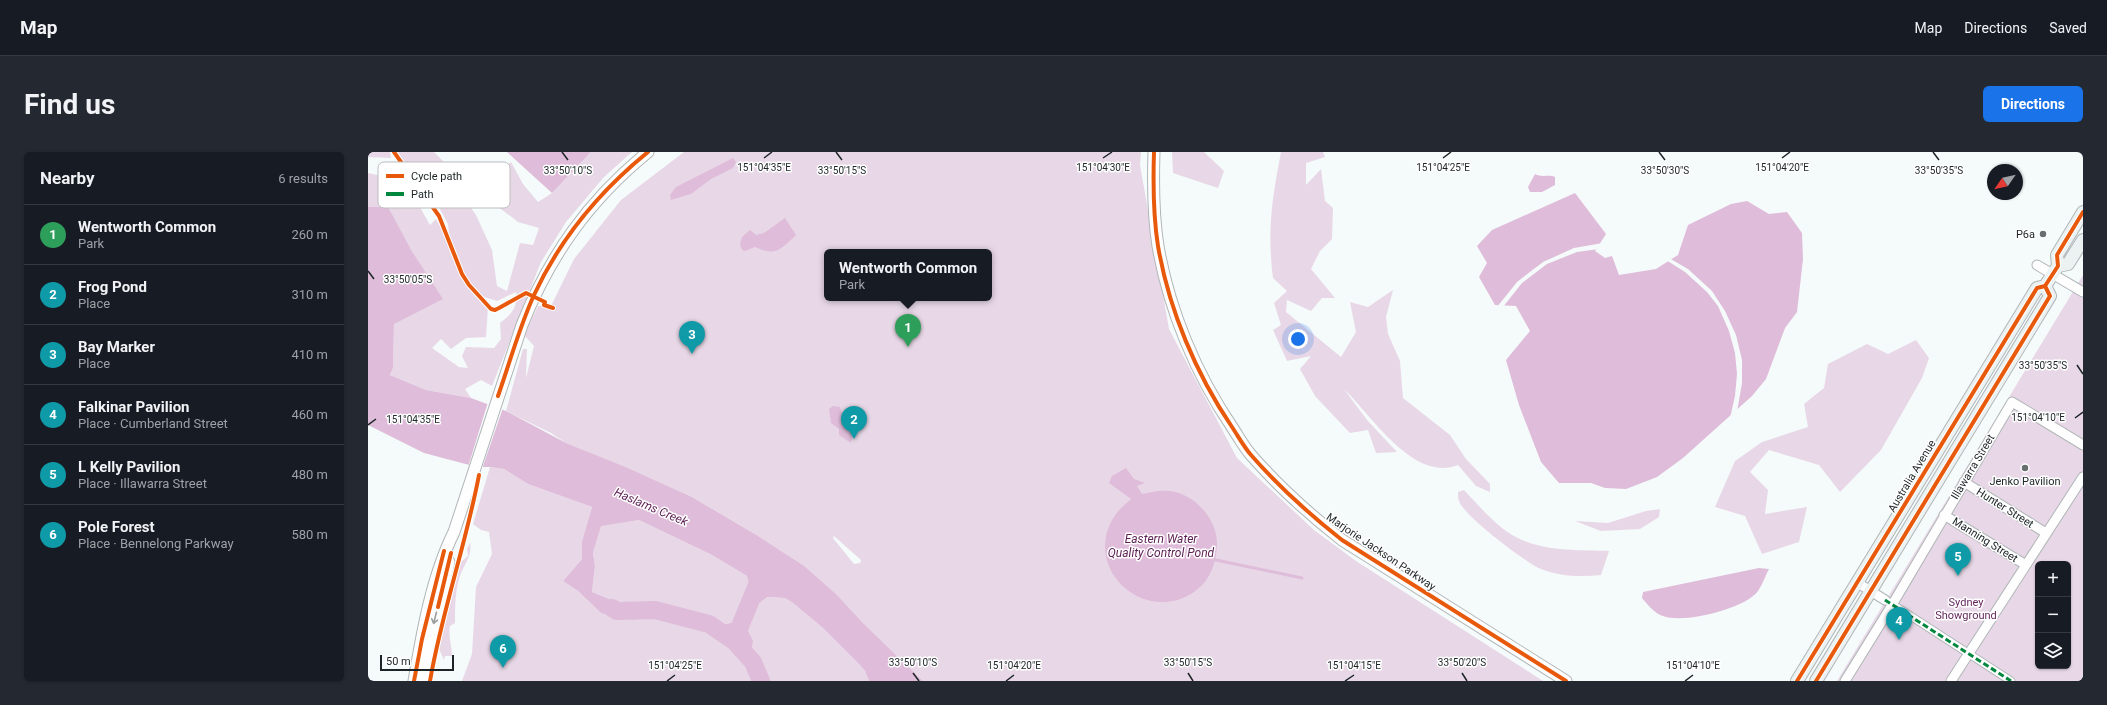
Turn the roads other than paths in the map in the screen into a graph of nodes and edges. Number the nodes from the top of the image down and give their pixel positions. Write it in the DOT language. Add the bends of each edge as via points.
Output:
graph roads {
  1 [pos="648,152"];
  2 [pos="1154,152"];
  3 [pos="2083,212"];
  4 [pos="2083,240"];
  5 [pos="2037,265"];
  6 [pos="2056,270"];
  7 [pos="2045,286"];
  8 [pos="2083,292"];
  9 [pos="2083,445"];
  10 [pos="2083,477"];
  11 [pos="1964,482"];
  12 [pos="1944,515"];
  13 [pos="454,532"];
  14 [pos="2046,533"];
  15 [pos="2026,566"];
  16 [pos="1858,583"];
  17 [pos="1871,591"];
  18 [pos="1889,602"];
  19 [pos="1968,654"];
  20 [pos="414,681"];
  21 [pos="423,681"];
  22 [pos="1566,681"];
  23 [pos="1797,681"];
  24 [pos="1816,681"];
  25 [pos="1844,681"];
  26 [pos="1951,681"];
  27 [pos="2011,681"];
  1 -- 13 [label="street" via="626,170 579,221 558,251 533,296"];
  2 -- 22 [label="street, Marjorie Jackson Parkway" via="1152,185 1158,245 1182,331 1220,410 1250,454 1284,491 1342,540"];
  3 -- 6 [label="main road, Australia Avenue" via="2057,255"];
  4 -- 6 [label="main road, Australia Avenue" via="2068,264"];
  5 -- 6 [label="street"];
  6 -- 7 [label="main road, Australia Avenue"];
  6 -- 8 [label="street"];
  7 -- 16 [label="main road, Australia Avenue" via="2037,288"];
  7 -- 17 [label="main road" via="2050,296"];
  9 -- 11 [label="street, Illawarra Street" via="2012,402"];
  10 -- 14 [label="street"];
  11 -- 12 [label="street, Illawarra Street"];
  11 -- 14 [label="street, Hunter Street"];
  12 -- 15 [label="street, Manning Street"];
  12 -- 18 [label="street, Illawarra Street"];
  13 -- 20 [label="street" via="444,551"];
  13 -- 21 [label="street, one-way"];
  14 -- 15 [label="street"];
  15 -- 19 [label="street"];
  16 -- 17 [label="street"];
  16 -- 23 [label="main road, Australia Avenue"];
  17 -- 18 [label="street"];
  17 -- 24 [label="main road"];
  18 -- 19 [label="street"];
  18 -- 25 [label="street, Illawarra Street"];
  19 -- 26 [label="street"];
  19 -- 27 [label="street"];
}
